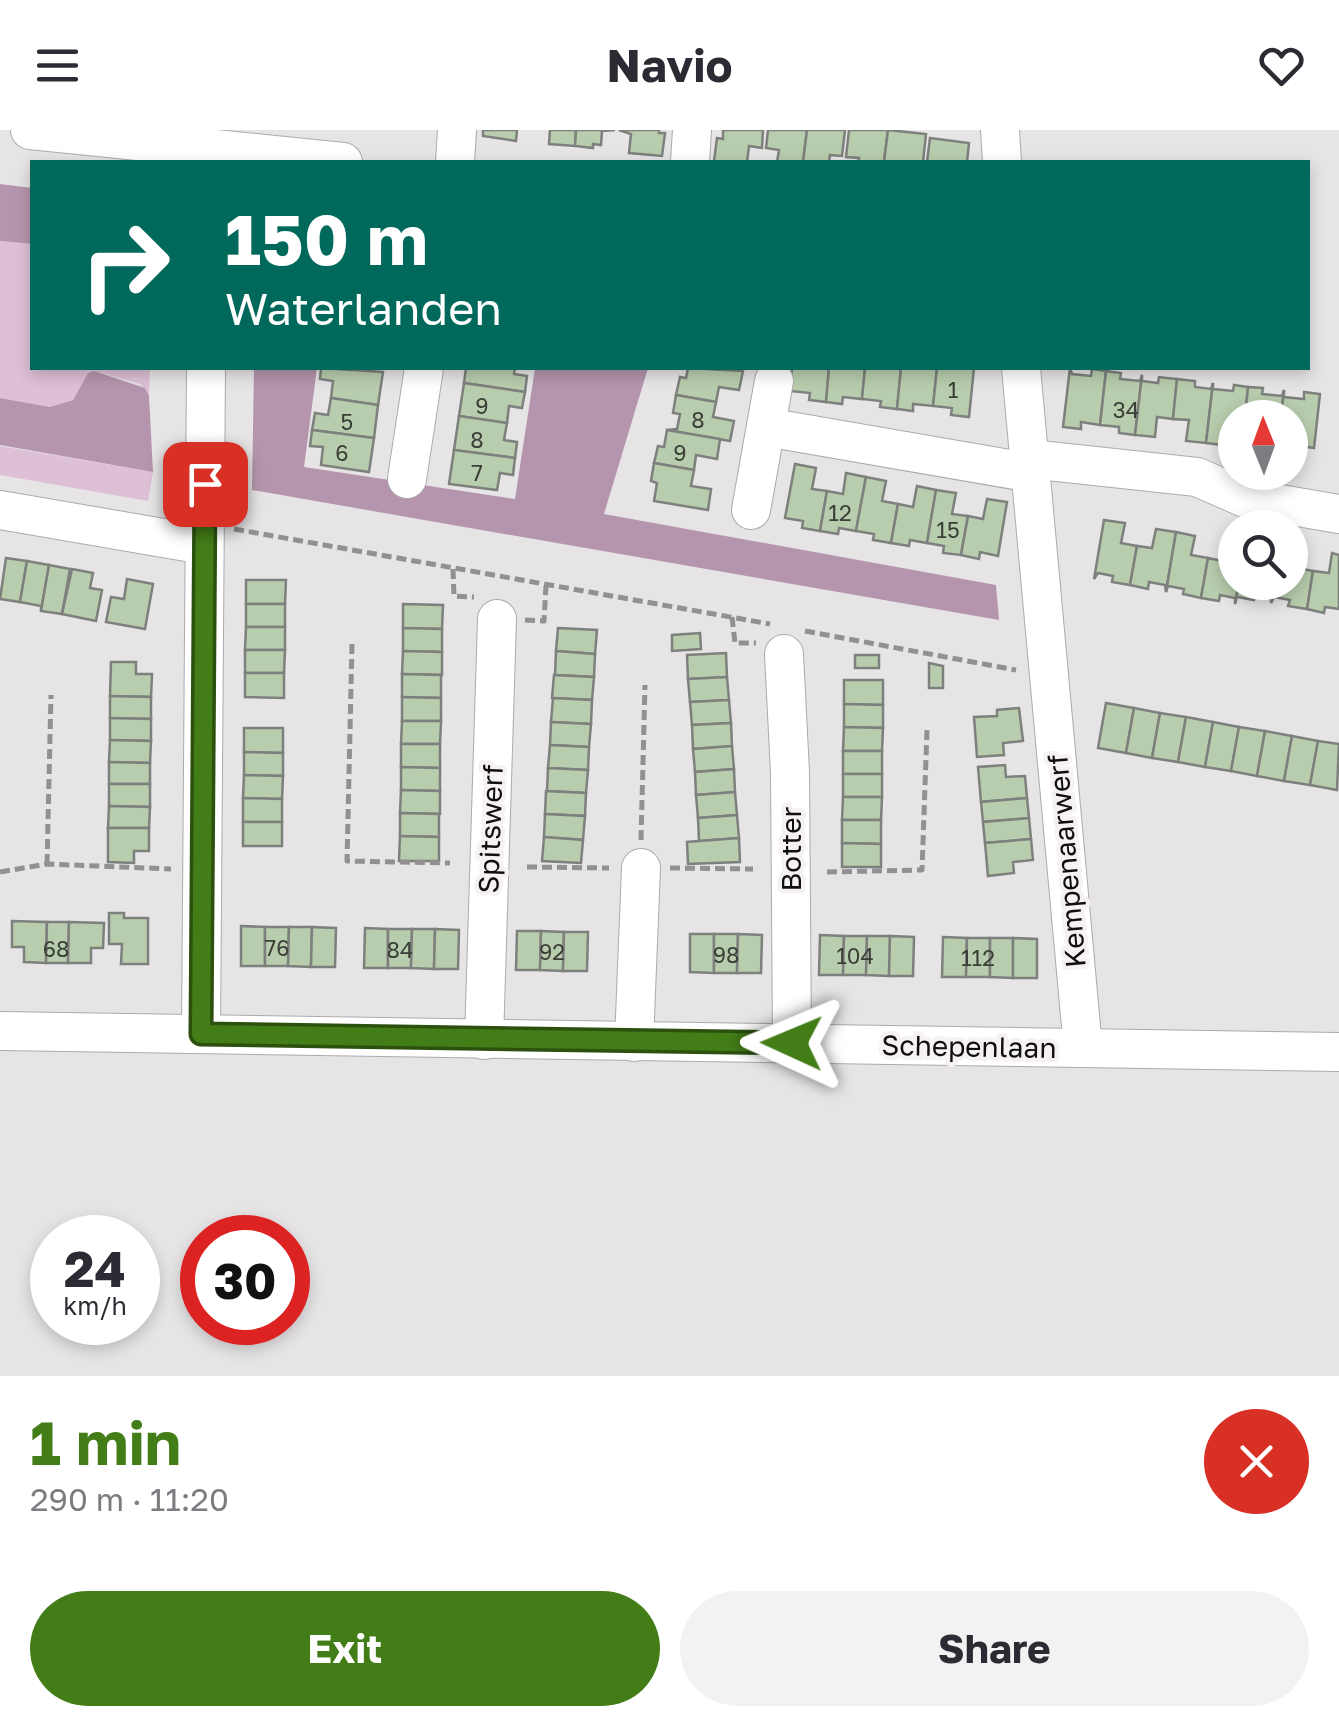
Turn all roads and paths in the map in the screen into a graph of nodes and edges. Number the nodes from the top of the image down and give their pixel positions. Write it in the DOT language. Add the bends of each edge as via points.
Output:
graph roads {
  1 [pos="30,130"];
  2 [pos="457,130"];
  3 [pos="692,130"];
  4 [pos="1000,130"];
  5 [pos="207,147"];
  6 [pos="325,160"];
  7 [pos="455,160"];
  8 [pos="690,160"];
  9 [pos="1002,160"];
  10 [pos="206,370"];
  11 [pos="424,370"];
  12 [pos="1021,370"];
  13 [pos="774,381"];
  14 [pos="766,427"];
  15 [pos="1031,466"];
  16 [pos="407,479"];
  17 [pos="1338,507"];
  18 [pos="0,510"];
  19 [pos="750,510"];
  20 [pos="204,534"];
  21 [pos="732,617"];
  22 [pos="497,618"];
  23 [pos="784,636"];
  24 [pos="352,644"];
  25 [pos="1049,674"];
  26 [pos="645,685"];
  27 [pos="50,694"];
  28 [pos="927,730"];
  29 [pos="450,863"];
  30 [pos="47,864"];
  31 [pos="640,868"];
  32 [pos="202,869"];
  33 [pos="0,872"];
  34 [pos="827,872"];
  35 [pos="0,1031"];
  36 [pos="201,1034"];
  37 [pos="484,1040"];
  38 [pos="634,1042"];
  39 [pos="792,1043"];
  40 [pos="1083,1048"];
  41 [pos="1339,1052"];
  1 -- 5 [label="street"];
  2 -- 7 [label="street"];
  3 -- 8 [label="street"];
  4 -- 9 [label="street"];
  5 -- 6 [label="street"];
  10 -- 20 [label="street"];
  11 -- 16 [label="street"];
  12 -- 15 [label="street, Kempenaarwerf"];
  13 -- 14 [label="street"];
  14 -- 15 [label="street"];
  14 -- 19 [label="street"];
  15 -- 17 [label="street" via="1197,477 1245,498"];
  15 -- 25 [label="street, Kempenaarwerf"];
  18 -- 20 [label="street"];
  20 -- 21 [label="path"];
  20 -- 32 [label="street"];
  21 -- 23 [label="path"];
  21 -- 23 [label="path" via="735,643"];
  22 -- 37 [label="street, Spitswerf"];
  23 -- 25 [label="path"];
  23 -- 39 [label="street, Botter"];
  24 -- 29 [label="path" via="347,862"];
  25 -- 40 [label="street, Kempenaarwerf"];
  26 -- 31 [label="path"];
  27 -- 30 [label="path"];
  28 -- 34 [label="path" via="922,870"];
  30 -- 32 [label="path"];
  30 -- 33 [label="path"];
  31 -- 38 [label="street"];
  32 -- 36 [label="street"];
  35 -- 36 [label="street, Schepenlaan"];
  36 -- 37 [label="street, Schepenlaan"];
  37 -- 38 [label="street, Schepenlaan"];
  38 -- 39 [label="street, Schepenlaan"];
  39 -- 40 [label="street, Schepenlaan"];
  40 -- 41 [label="street, Schepenlaan"];
}
